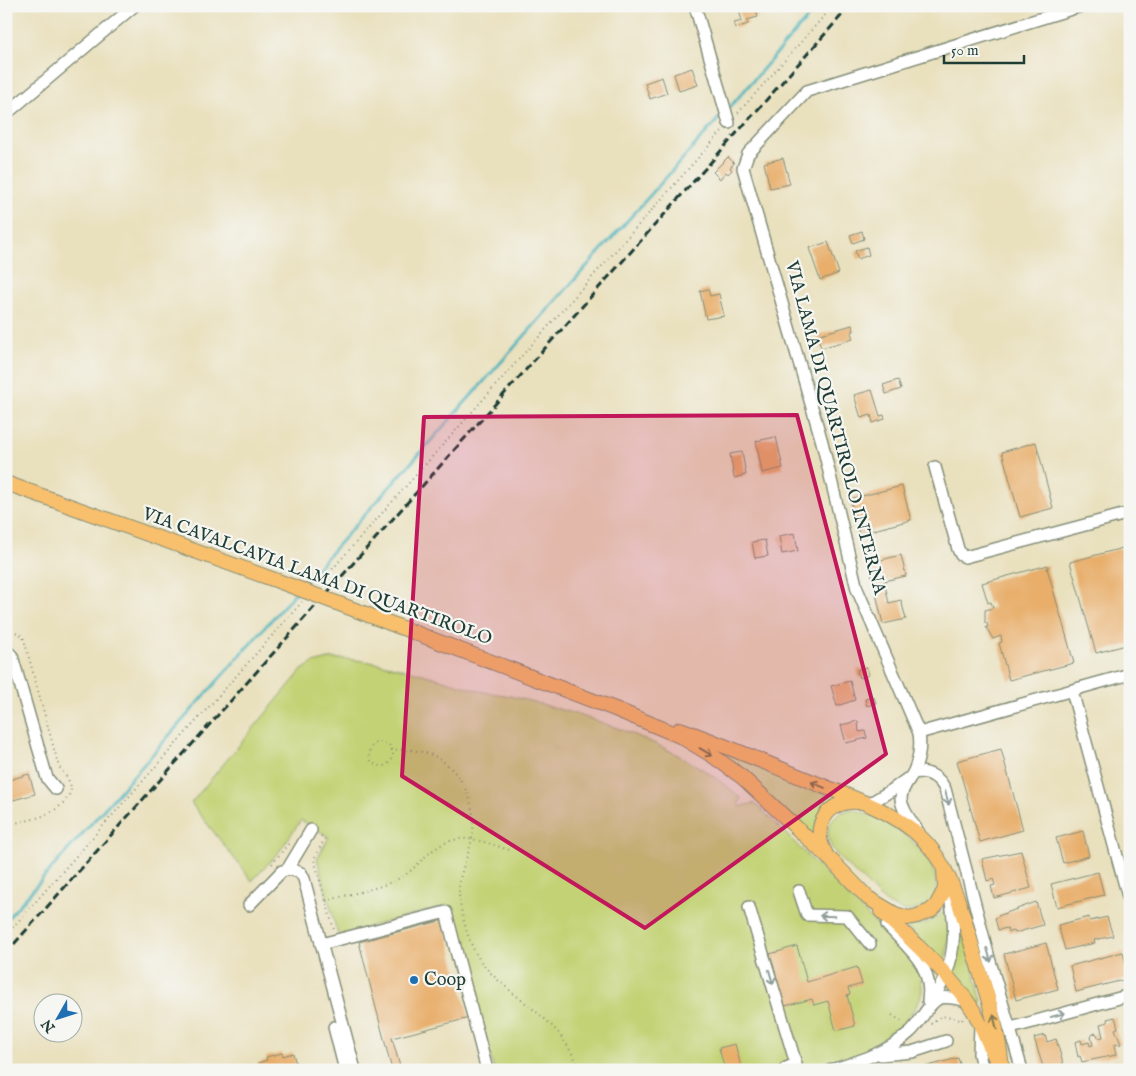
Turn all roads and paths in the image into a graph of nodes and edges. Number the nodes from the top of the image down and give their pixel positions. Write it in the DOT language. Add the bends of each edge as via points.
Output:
graph roads {
  1 [pos="134,6"];
  2 [pos="695,6"];
  3 [pos="833,6"];
  4 [pos="1081,6"];
  5 [pos="6,114"];
  6 [pos="729,123"];
  7 [pos="935,467"];
  8 [pos="6,483"];
  9 [pos="1130,513"];
  10 [pos="318,585"];
  11 [pos="305,600"];
  12 [pos="6,650"];
  13 [pos="1130,674"];
  14 [pos="1072,691"];
  15 [pos="615,709"];
  16 [pos="920,733"];
  17 [pos="391,750"];
  18 [pos="911,775"];
  19 [pos="56,789"];
  20 [pos="865,804"];
  21 [pos="311,830"];
  22 [pos="472,838"];
  23 [pos="926,843"];
  24 [pos="512,851"];
  25 [pos="832,861"];
  26 [pos="944,869"];
  27 [pos="287,870"];
  28 [pos="799,891"];
  29 [pos="326,901"];
  30 [pos="872,902"];
  31 [pos="1130,904"];
  32 [pos="249,905"];
  33 [pos="749,907"];
  34 [pos="6,935"];
  35 [pos="321,944"];
  36 [pos="870,944"];
  37 [pos="945,976"];
  38 [pos="1130,995"];
  39 [pos="966,1007"];
  40 [pos="892,1015"];
  41 [pos="926,1021"];
  42 [pos="980,1025"];
  43 [pos="334,1027"];
  44 [pos="909,1028"];
  45 [pos="1010,1028"];
  46 [pos="946,1041"];
  47 [pos="874,1056"];
  48 [pos="345,1070"];
  49 [pos="354,1070"];
  50 [pos="487,1070"];
  51 [pos="581,1070"];
  52 [pos="785,1070"];
  53 [pos="831,1070"];
  54 [pos="983,1070"];
  55 [pos="1002,1070"];
  56 [pos="1022,1070"];
  1 -- 5 [label="street"];
  2 -- 6 [label="street"];
  3 -- 6 [label="path"];
  4 -- 16 [label="street, VIA LAMA DI QUARTIROLO INTERNA" via="807,91 748,154 742,168 822,442 858,590"];
  6 -- 10 [label="path"];
  7 -- 9 [label="street" via="958,549 965,557"];
  8 -- 15 [label="main road, VIA CAVALCAVIA LAMA DI QUARTIROLO, bridge" via="278,581"];
  11 -- 34 [label="path"];
  12 -- 19 [label="street" via="12,656 47,778"];
  13 -- 14 [label="street"];
  14 -- 16 [label="street"];
  14 -- 31 [label="street"];
  20 -- 15 [label="main road, VIA CAVALCAVIA LAMA DI QUARTIROLO, one-way" via="713,741 651,718"];
  15 -- 25 [label="main road, VIA CAVALCAVIA LAMA DI QUARTIROLO, one-way" via="680,736 713,756 742,777"];
  16 -- 18 [label="street, VIA LAMA DI QUARTIROLO INTERNA" via="920,752"];
  17 -- 17 [label="path" via="385,742 377,743 372,746 370,759 375,765 390,763 394,755"];
  17 -- 22 [label="path" via="421,752 435,756 449,766 462,781 470,799"];
  18 -- 20 [label="street" via="892,790"];
  18 -- 23 [label="street, VIA LAMA DI QUARTIROLO INTERNA" via="902,790 902,804"];
  18 -- 45 [label="street, one-way" via="922,771 934,776 945,789"];
  20 -- 23 [label="main road, VIA CAVALCAVIA LAMA DI QUARTIROLO" via="900,821"];
  20 -- 25 [label="main road, VIA CAVALCAVIA LAMA DI QUARTIROLO" via="842,802 824,818 820,839"];
  21 -- 27 [label="street"];
  22 -- 24 [label="path"];
  22 -- 29 [label="path" via="454,840 433,850 396,880"];
  22 -- 51 [label="path" via="459,888 460,903 475,952 486,968 550,1024"];
  23 -- 26 [label="main road, VIA CAVALCAVIA LAMA DI QUARTIROLO"];
  25 -- 30 [label="main road, VIA CAVALCAVIA LAMA DI QUARTIROLO"];
  26 -- 30 [label="main road, VIA CAVALCAVIA LAMA DI QUARTIROLO" via="945,889 930,911 908,918"];
  26 -- 37 [label="street" via="954,924"];
  55 -- 26 [label="main road, one-way" via="1000,1044 990,1004 957,894"];
  27 -- 32 [label="street" via="282,871"];
  27 -- 35 [label="street" via="296,870 304,879"];
  36 -- 28 [label="street, one-way" via="847,916 807,915"];
  30 -- 37 [label="main road"];
  30 -- 41 [label="street" via="927,973 930,990"];
  33 -- 52 [label="street, one-way" via="796,1064"];
  35 -- 49 [label="street"];
  35 -- 50 [label="street" via="446,912"];
  37 -- 39 [label="main road"];
  37 -- 41 [label="street"];
  45 -- 38 [label="street, one-way"];
  39 -- 41 [label="path" via="962,1021 946,1016"];
  39 -- 41 [label="street" via="949,997 940,998 934,1003"];
  39 -- 42 [label="main road"];
  40 -- 44 [label="path"];
  41 -- 44 [label="street"];
  42 -- 54 [label="street" via="979,1054"];
  42 -- 55 [label="main road"];
  43 -- 48 [label="street"];
  44 -- 47 [label="street" via="894,1045"];
  45 -- 56 [label="street"];
  46 -- 47 [label="street" via="912,1052"];
  47 -- 53 [label="street"];
}
